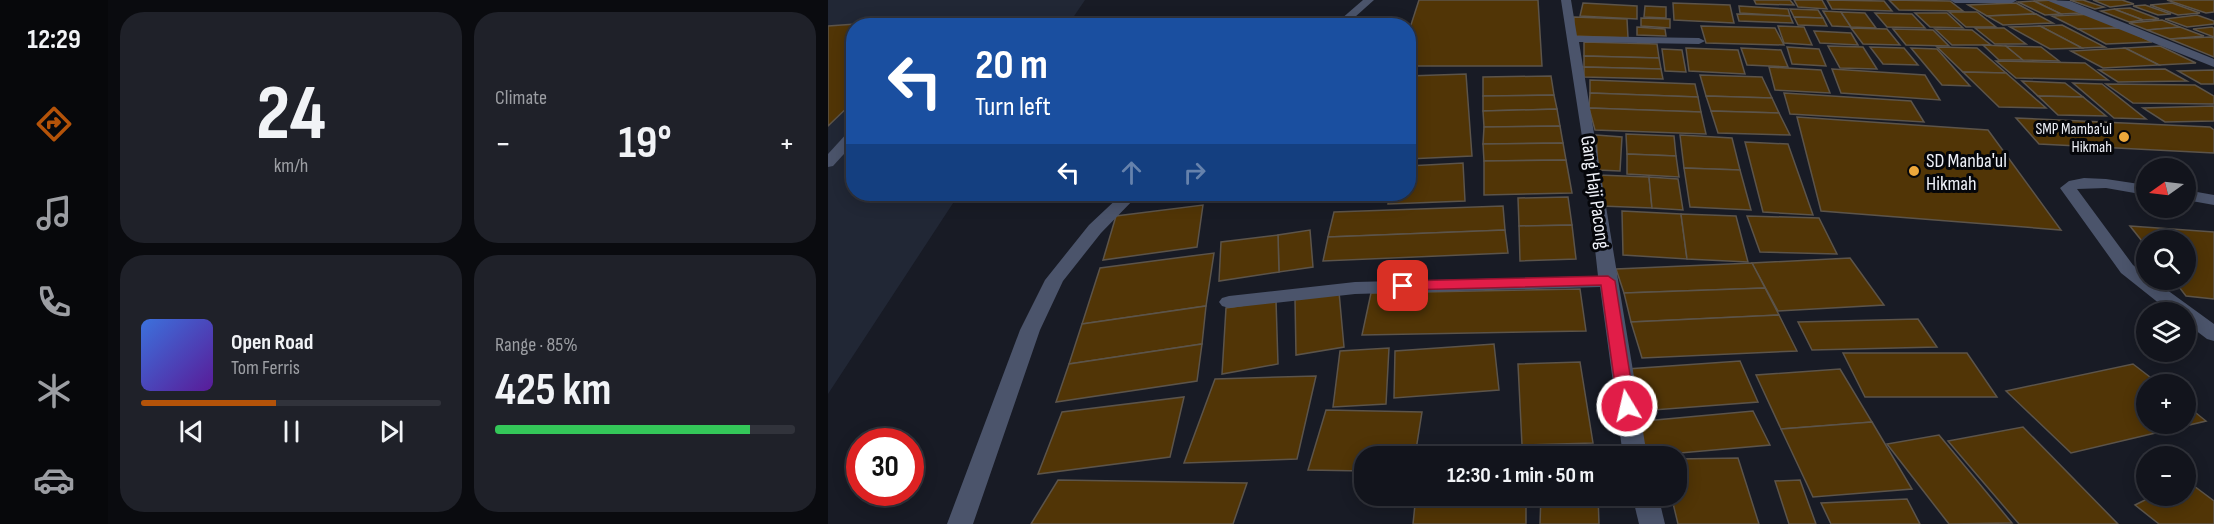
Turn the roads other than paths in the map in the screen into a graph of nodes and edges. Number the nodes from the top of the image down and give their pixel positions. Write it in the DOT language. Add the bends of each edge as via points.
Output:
graph roads {
  1 [pos="1369,0"];
  2 [pos="1566,0"];
  3 [pos="1955,0"];
  4 [pos="2012,0"];
  5 [pos="2051,0"];
  6 [pos="1348,18"];
  7 [pos="1573,39"];
  8 [pos="1699,41"];
  9 [pos="2214,63"];
  10 [pos="846,143"];
  11 [pos="828,163"];
  12 [pos="2136,189"];
  13 [pos="2196,197"];
  14 [pos="2214,200"];
  15 [pos="1124,201"];
  16 [pos="1608,281"];
  17 [pos="1229,302"];
  18 [pos="2170,302"];
  19 [pos="2196,321"];
  20 [pos="2214,334"];
  21 [pos="1633,446"];
  22 [pos="1648,506"];
  23 [pos="960,524"];
  24 [pos="1652,524"];
  1 -- 6 [label="street"];
  2 -- 7 [label="street, Gang Haji Pacong"];
  3 -- 4 [label="street"];
  5 -- 9 [label="street"];
  7 -- 8 [label="street"];
  7 -- 16 [label="street, Gang Haji Pacong"];
  10 -- 11 [label="street"];
  12 -- 18 [label="street" via="2087,182 2068,188 2127,269"];
  13 -- 14 [label="street"];
  15 -- 23 [label="street" via="1095,229 1054,280 1030,330"];
  16 -- 17 [label="street" via="1355,288"];
  16 -- 21 [label="street, Gang Haji Pacong"];
  19 -- 20 [label="street"];
  22 -- 24 [label="street"];
}
